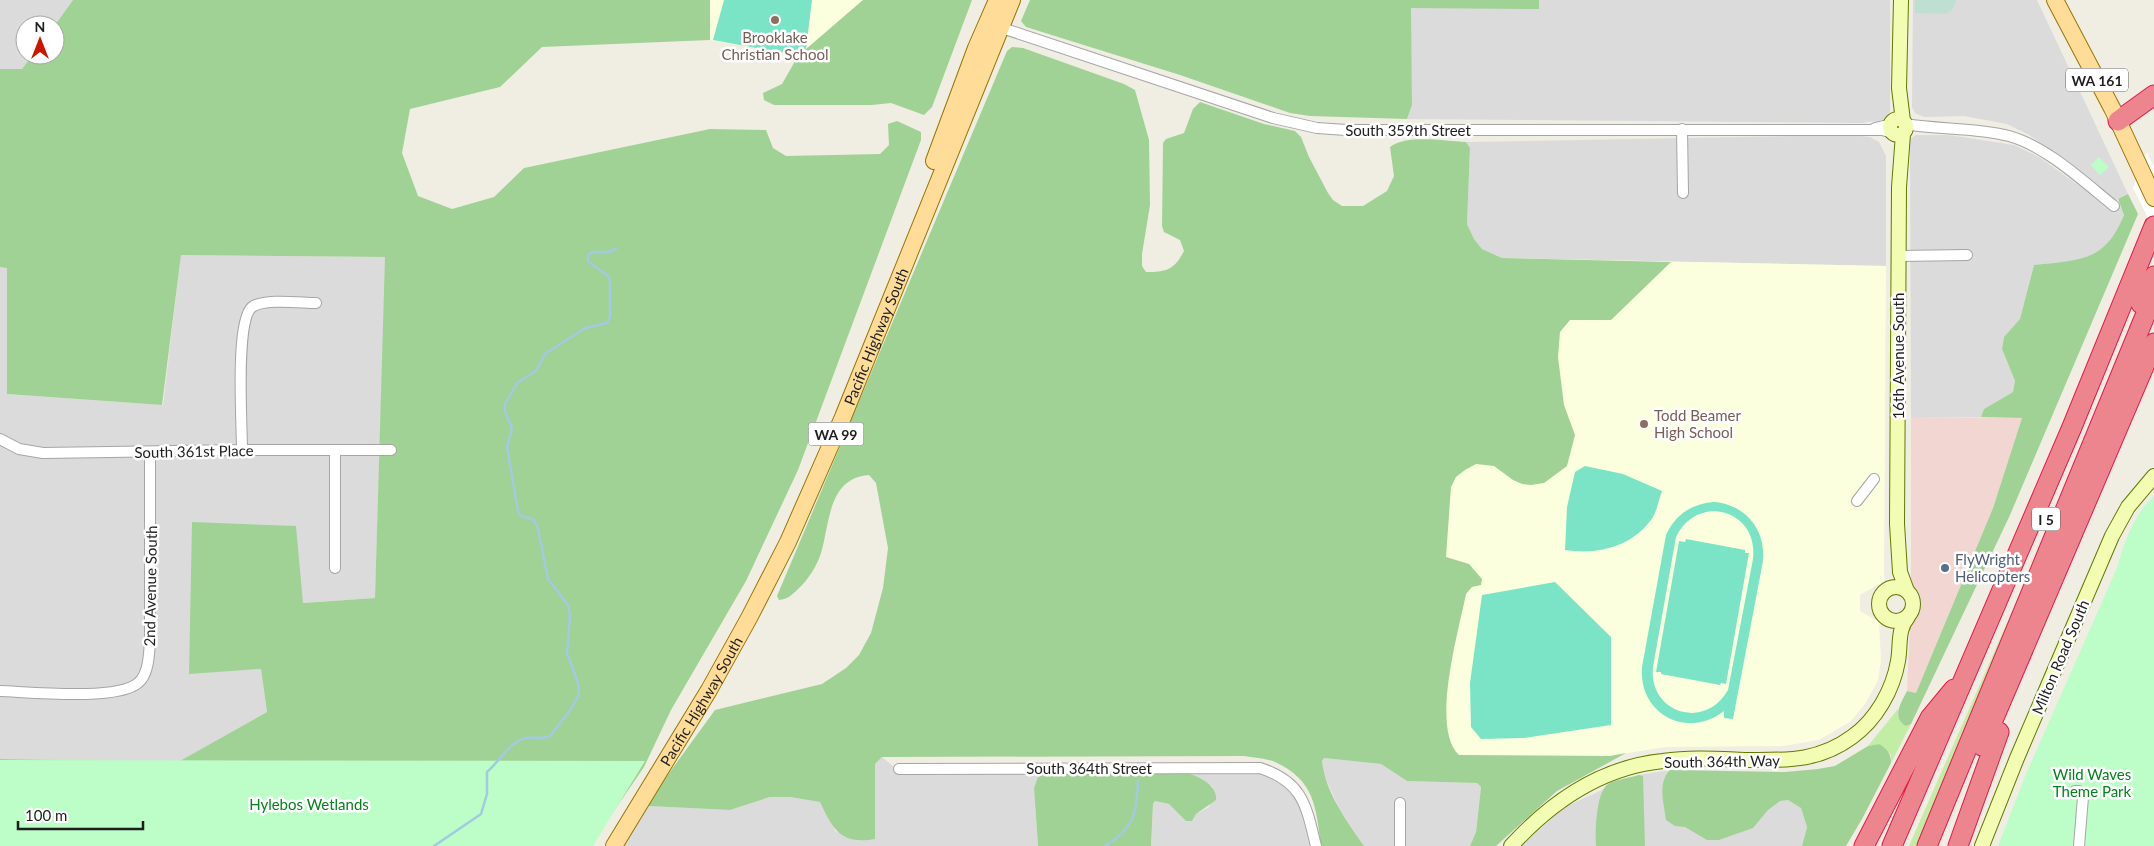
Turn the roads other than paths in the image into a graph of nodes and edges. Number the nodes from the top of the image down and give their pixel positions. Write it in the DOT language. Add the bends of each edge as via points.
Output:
graph roads {
  1 [pos="997,0"];
  2 [pos="1012,0"];
  3 [pos="1901,0"];
  4 [pos="2056,0"];
  5 [pos="994,25"];
  6 [pos="2154,95"];
  7 [pos="2118,121"];
  8 [pos="1899,127"];
  9 [pos="1682,128"];
  10 [pos="1683,193"];
  11 [pos="2154,198"];
  12 [pos="2114,206"];
  13 [pos="2154,226"];
  14 [pos="1967,255"];
  15 [pos="1899,256"];
  16 [pos="2154,276"];
  17 [pos="2154,294"];
  18 [pos="316,302"];
  19 [pos="2154,343"];
  20 [pos="0,439"];
  21 [pos="242,450"];
  22 [pos="335,450"];
  23 [pos="391,450"];
  24 [pos="150,452"];
  25 [pos="2154,476"];
  26 [pos="1874,479"];
  27 [pos="1857,501"];
  28 [pos="1897,524"];
  29 [pos="335,568"];
  30 [pos="2054,577"];
  31 [pos="1886,591"];
  32 [pos="1907,591"];
  33 [pos="1884,618"];
  34 [pos="1908,618"];
  35 [pos="1966,675"];
  36 [pos="1893,680"];
  37 [pos="0,691"];
  38 [pos="1930,759"];
  39 [pos="899,769"];
  40 [pos="2075,790"];
  41 [pos="1400,803"];
  42 [pos="603,846"];
  43 [pos="614,846"];
  44 [pos="1316,846"];
  45 [pos="1400,846"];
  46 [pos="1511,846"];
  47 [pos="1864,846"];
  48 [pos="1892,846"];
  49 [pos="1927,846"];
  50 [pos="1939,846"];
  51 [pos="1958,846"];
  52 [pos="1982,846"];
  53 [pos="2079,846"];
  1 -- 5 [label="main road, Pacific Highway South / WA 99"];
  2 -- 5 [label="main road, Pacific Highway South / WA 99"];
  3 -- 8 [label="street, 16th Avenue South"];
  4 -- 7 [label="main road, WA 161"];
  5 -- 9 [label="street, South 359th Street" via="1273,118 1317,128"];
  5 -- 42 [label="main road, Pacific Highway South / WA 99" via="976,48 854,366 777,543 712,666"];
  5 -- 43 [label="main road, Pacific Highway South / WA 99" via="843,418 788,542 714,682"];
  6 -- 7 [label="highway"];
  7 -- 11 [label="main road, WA 161"];
  8 -- 9 [label="street, South 359th Street" via="1844,130"];
  8 -- 12 [label="street, South 359th Street" via="1937,127 2011,137 2057,162"];
  8 -- 15 [label="street, 16th Avenue South"];
  9 -- 10 [label="street"];
  13 -- 35 [label="highway, I 5"];
  14 -- 15 [label="street"];
  15 -- 28 [label="street, 16th Avenue South"];
  16 -- 38 [label="highway, I 5" via="1977,675"];
  17 -- 49 [label="highway, I 5"];
  18 -- 21 [label="street" via="261,303 252,307 246,317 241,338"];
  19 -- 30 [label="highway, I 5"];
  20 -- 24 [label="street, South 361st Place" via="19,449 43,453"];
  21 -- 22 [label="street, South 361st Place"];
  21 -- 24 [label="street, South 361st Place"];
  22 -- 23 [label="street, South 361st Place"];
  22 -- 29 [label="street"];
  24 -- 37 [label="street, 2nd Avenue South" via="151,606 147,665 138,683 105,693"];
  25 -- 52 [label="street, Milton Road South" via="2128,507 2112,536"];
  26 -- 27 [label="street"];
  28 -- 31 [label="street, 16th Avenue South" via="1892,572"];
  28 -- 32 [label="street, 16th Avenue South" via="1900,572"];
  30 -- 50 [label="highway, I 5"];
  30 -- 51 [label="highway"];
  31 -- 32 [label="street" via="1898,587"];
  31 -- 33 [label="street" via="1878,602"];
  32 -- 34 [label="street" via="1914,604"];
  33 -- 34 [label="street" via="1896,622"];
  33 -- 36 [label="street, South 364th Way" via="1892,641"];
  34 -- 36 [label="street, South 364th Way" via="1900,632"];
  35 -- 38 [label="highway, I 5"];
  35 -- 47 [label="highway" via="1930,718"];
  36 -- 46 [label="street, South 364th Way" via="1888,694 1868,722 1853,737 1831,751 1803,759 1681,759 1623,768 1556,803"];
  38 -- 48 [label="highway, I 5"];
  39 -- 44 [label="street, South 364th Street" via="1260,768 1278,774 1298,792"];
  40 -- 53 [label="street" via="2082,798"];
  41 -- 45 [label="street"];
}
